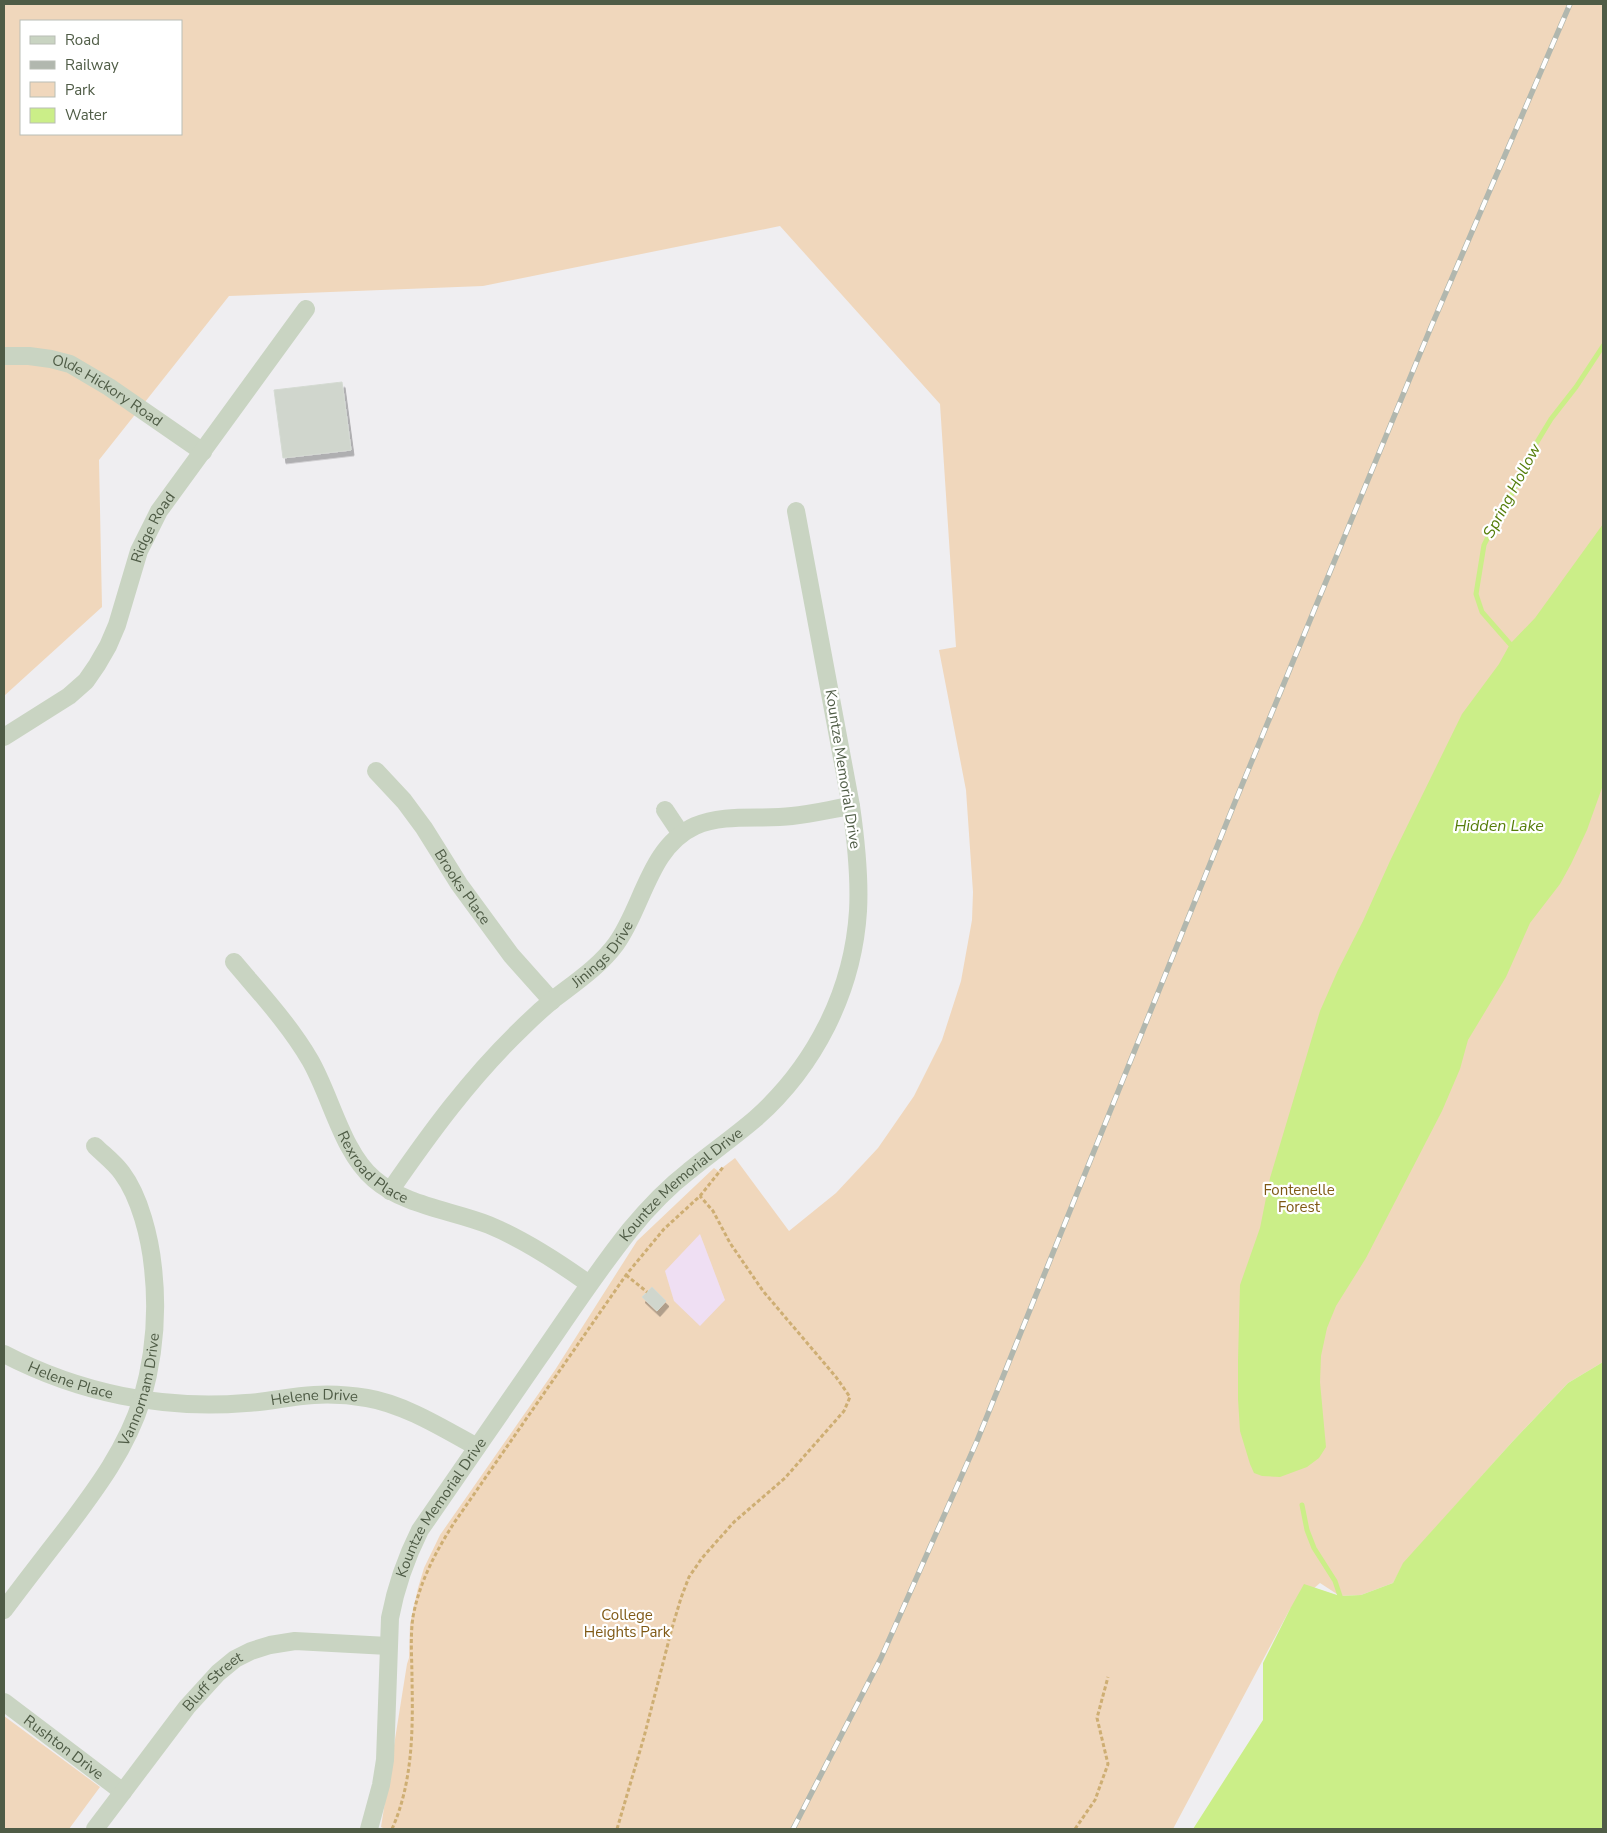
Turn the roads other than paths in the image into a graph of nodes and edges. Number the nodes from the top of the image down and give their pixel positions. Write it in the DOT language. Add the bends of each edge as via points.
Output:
graph roads {
  1 [pos="306,309"];
  2 [pos="4,356"];
  3 [pos="202,452"];
  4 [pos="796,511"];
  5 [pos="4,737"];
  6 [pos="376,771"];
  7 [pos="852,806"];
  8 [pos="665,810"];
  9 [pos="681,834"];
  10 [pos="234,962"];
  11 [pos="552,1001"];
  12 [pos="95,1146"];
  13 [pos="390,1191"];
  14 [pos="589,1284"];
  15 [pos="4,1354"];
  16 [pos="142,1400"];
  17 [pos="477,1447"];
  18 [pos="4,1610"];
  19 [pos="388,1646"];
  20 [pos="4,1702"];
  21 [pos="123,1792"];
  22 [pos="95,1829"];
  23 [pos="369,1829"];
  1 -- 3 [label="street, Ridge Road"];
  2 -- 3 [label="street, Olde Hickory Road" via="30,356 70,364"];
  3 -- 5 [label="street, Ridge Road" via="148,530 117,626 98,665 69,696"];
  4 -- 7 [label="street, Kountze Memorial Drive"];
  6 -- 11 [label="street, Brooks Place" via="424,828 459,884 511,955"];
  7 -- 9 [label="street, Jinings Drive" via="792,816 727,818 695,826"];
  7 -- 14 [label="street, Kountze Memorial Drive" via="858,865 858,912 845,981 827,1026 807,1060 771,1104 658,1198"];
  8 -- 9 [label="street"];
  9 -- 11 [label="street, Jinings Drive" via="659,860 616,945"];
  10 -- 13 [label="street, Rexroad Place" via="296,1037 321,1080 361,1166"];
  11 -- 13 [label="street, Jinings Drive" via="521,1028 476,1076 442,1116"];
  12 -- 16 [label="street, Vannornam Drive" via="114,1163 130,1187 152,1256 156,1313"];
  13 -- 14 [label="street, Rexroad Place" via="513,1236"];
  14 -- 17 [label="street, Kountze Memorial Drive"];
  15 -- 16 [label="street, Helene Place" via="77,1384"];
  16 -- 17 [label="street, Helene Drive" via="217,1405 313,1394 369,1398 422,1418"];
  16 -- 18 [label="street, Vannornam Drive" via="118,1453 96,1489"];
  17 -- 19 [label="street, Kountze Memorial Drive" via="412,1546 393,1598"];
  19 -- 21 [label="street, Bluff Street" via="295,1641 270,1645 235,1659 193,1700"];
  19 -- 23 [label="street, Kountze Memorial Drive" via="385,1760"];
  20 -- 21 [label="street, Rushton Drive"];
  21 -- 22 [label="street, Bluff Street"];
}
